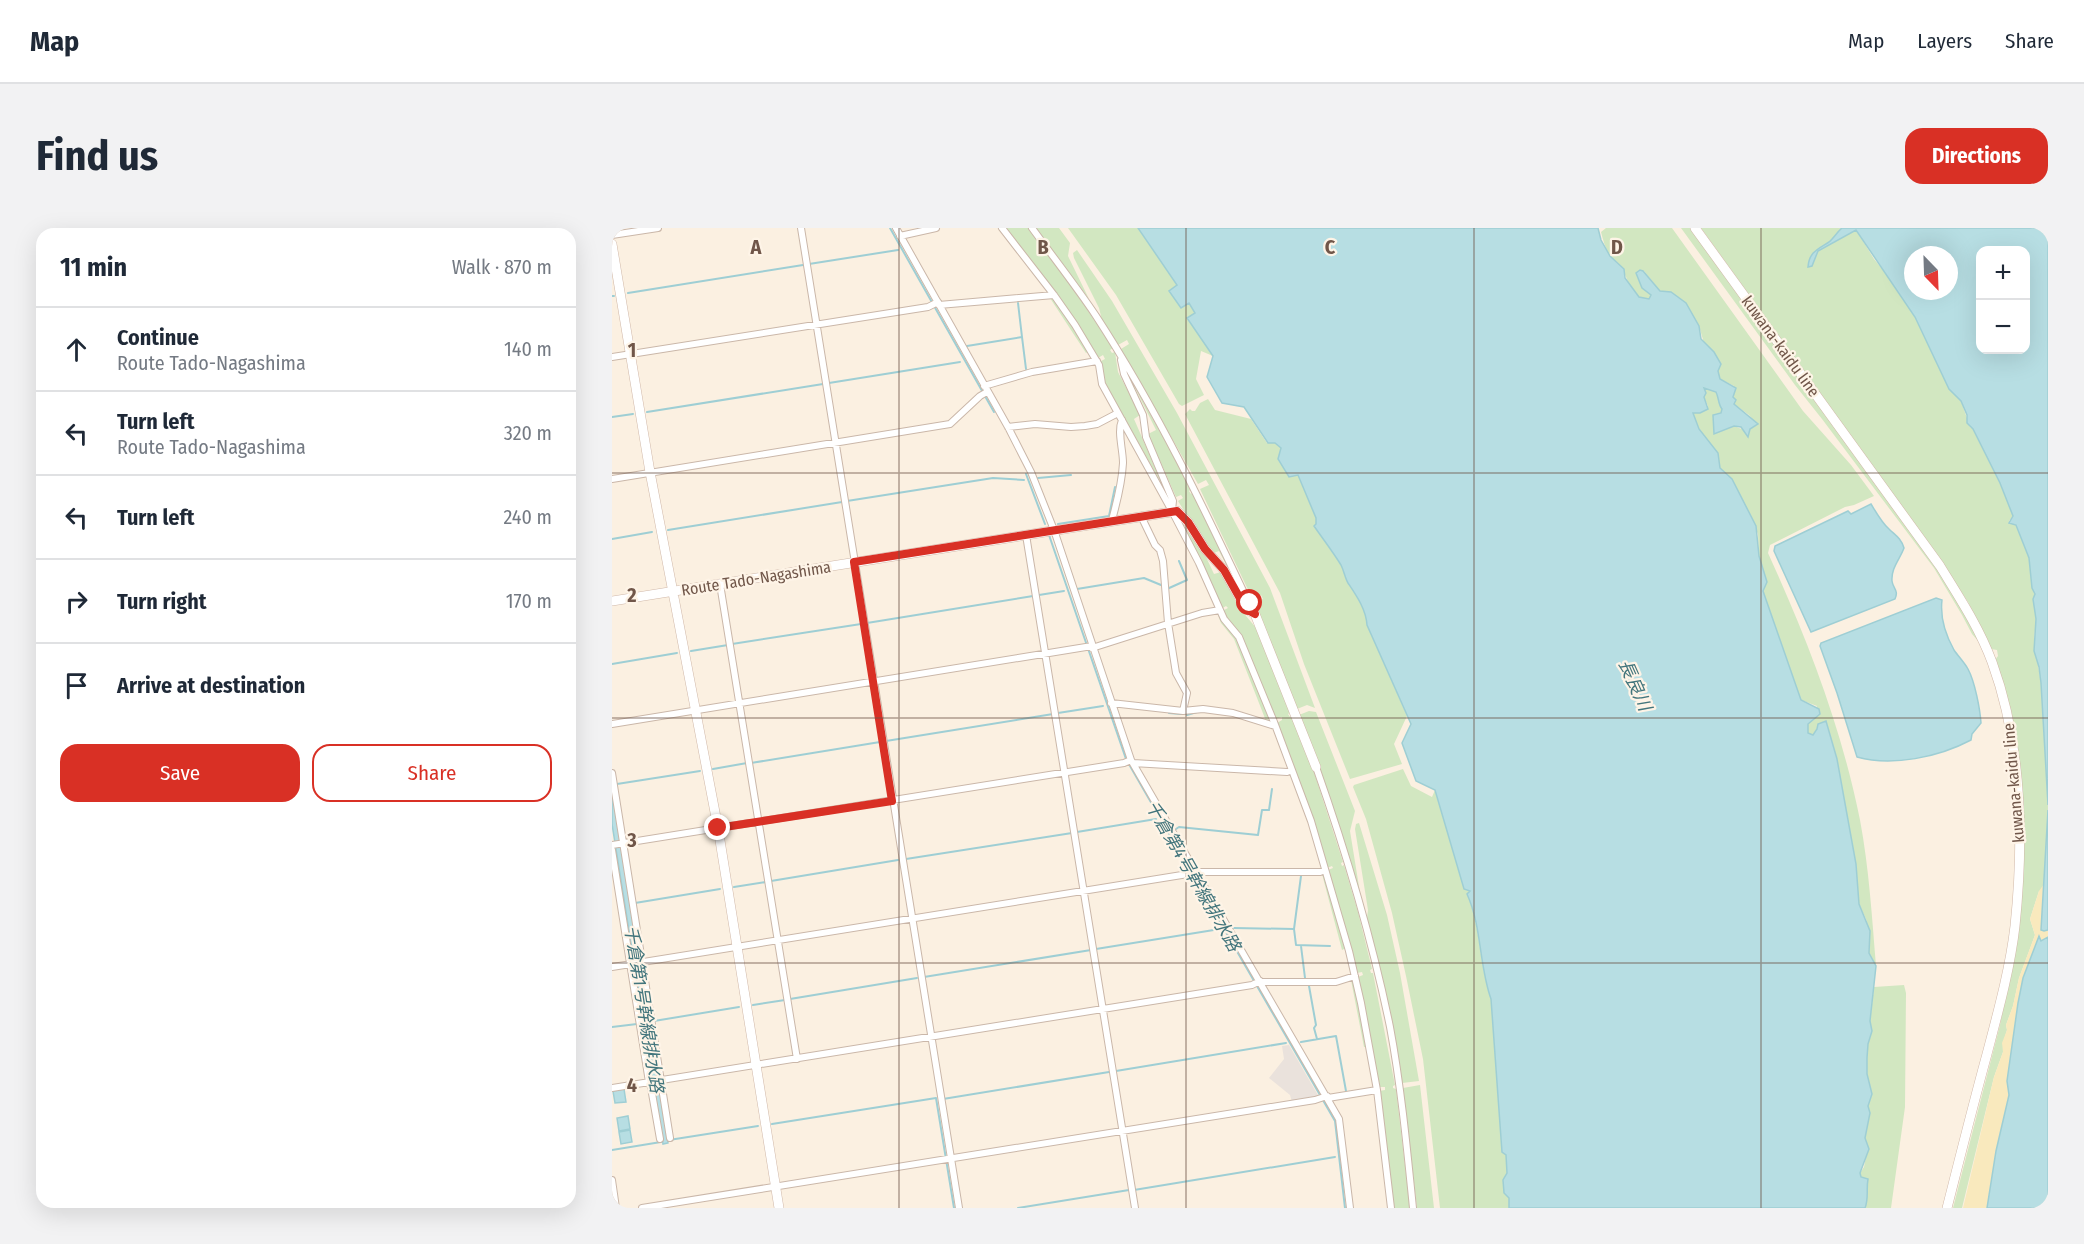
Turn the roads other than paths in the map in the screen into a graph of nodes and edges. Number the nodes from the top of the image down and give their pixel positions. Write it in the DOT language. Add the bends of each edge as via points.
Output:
graph roads {
  1 [pos="658,228"];
  2 [pos="801,228"];
  3 [pos="896,228"];
  4 [pos="936,228"];
  5 [pos="1002,228"];
  6 [pos="1032,228"];
  7 [pos="1695,228"];
  8 [pos="612,236"];
  9 [pos="900,236"];
  10 [pos="612,244"];
  11 [pos="1054,295"];
  12 [pos="937,303"];
  13 [pos="816,324"];
  14 [pos="630,354"];
  15 [pos="1120,355"];
  16 [pos="612,357"];
  17 [pos="1097,361"];
  18 [pos="984,392"];
  19 [pos="1120,416"];
  20 [pos="1008,426"];
  21 [pos="834,443"];
  22 [pos="650,472"];
  23 [pos="612,478"];
  24 [pos="1172,511"];
  25 [pos="1142,516"];
  26 [pos="1113,520"];
  27 [pos="1054,530"];
  28 [pos="1026,535"];
  29 [pos="854,562"];
  30 [pos="720,584"];
  31 [pos="673,591"];
  32 [pos="612,601"];
  33 [pos="1220,610"];
  34 [pos="1255,614"];
  35 [pos="1168,623"];
  36 [pos="1090,647"];
  37 [pos="1046,655"];
  38 [pos="873,682"];
  39 [pos="1111,703"];
  40 [pos="740,704"];
  41 [pos="695,711"];
  42 [pos="1183,711"];
  43 [pos="612,724"];
  44 [pos="1275,726"];
  45 [pos="1130,762"];
  46 [pos="1316,768"];
  47 [pos="1292,770"];
  48 [pos="612,773"];
  49 [pos="1065,773"];
  50 [pos="892,801"];
  51 [pos="759,822"];
  52 [pos="718,828"];
  53 [pos="623,844"];
  54 [pos="612,847"];
  55 [pos="1325,870"];
  56 [pos="1193,872"];
  57 [pos="1084,891"];
  58 [pos="911,919"];
  59 [pos="778,940"];
  60 [pos="737,947"];
  61 [pos="642,962"];
  62 [pos="631,964"];
  63 [pos="612,967"];
  64 [pos="1355,976"];
  65 [pos="1258,983"];
  66 [pos="1103,1009"];
  67 [pos="930,1037"];
  68 [pos="797,1059"];
  69 [pos="756,1065"];
  70 [pos="660,1080"];
  71 [pos="650,1082"];
  72 [pos="612,1088"];
  73 [pos="1377,1090"];
  74 [pos="1324,1097"];
  75 [pos="1122,1131"];
  76 [pos="670,1138"];
  77 [pos="660,1139"];
  78 [pos="947,1159"];
  79 [pos="612,1180"];
  80 [pos="776,1187"];
  81 [pos="616,1208"];
  82 [pos="642,1208"];
  83 [pos="779,1208"];
  84 [pos="958,1208"];
  85 [pos="1135,1208"];
  86 [pos="1350,1208"];
  87 [pos="1391,1208"];
  88 [pos="1413,1208"];
  89 [pos="1947,1208"];
  1 -- 8 [label="street"];
  2 -- 13 [label="street"];
  3 -- 9 [label="street"];
  4 -- 9 [label="street"];
  5 -- 11 [label="street"];
  6 -- 15 [label="street"];
  7 -- 89 [label="main road, kuwana-kaidu line" via="1940,566 1986,646 2007,708 2019,812 2015,927 2004,988"];
  9 -- 12 [label="street"];
  10 -- 14 [label="main road"];
  11 -- 12 [label="street"];
  11 -- 17 [label="street"];
  12 -- 13 [label="street"];
  12 -- 18 [label="street"];
  13 -- 14 [label="street"];
  13 -- 21 [label="street"];
  14 -- 16 [label="street"];
  14 -- 22 [label="main road"];
  15 -- 24 [label="street" via="1124,374 1143,415 1146,437 1173,501"];
  15 -- 34 [label="street" via="1184,466"];
  17 -- 18 [label="street" via="1032,372"];
  17 -- 19 [label="street" via="1102,384"];
  18 -- 20 [label="street"];
  18 -- 21 [label="street" via="950,424"];
  19 -- 20 [label="street" via="1085,426"];
  19 -- 24 [label="street"];
  19 -- 26 [label="street" via="1123,462"];
  20 -- 27 [label="street"];
  21 -- 22 [label="street"];
  21 -- 29 [label="street"];
  22 -- 23 [label="street"];
  22 -- 31 [label="main road"];
  24 -- 25 [label="main road, Route Tado-Nagashima"];
  24 -- 33 [label="street"];
  24 -- 34 [label="main road" via="1188,522 1224,570 1246,609"];
  25 -- 26 [label="main road, Route Tado-Nagashima"];
  25 -- 35 [label="street" via="1163,561"];
  26 -- 27 [label="main road, Route Tado-Nagashima"];
  27 -- 28 [label="main road, Route Tado-Nagashima"];
  27 -- 36 [label="street"];
  28 -- 29 [label="main road, Route Tado-Nagashima"];
  28 -- 37 [label="street"];
  29 -- 30 [label="main road, Route Tado-Nagashima"];
  29 -- 38 [label="street"];
  30 -- 31 [label="main road, Route Tado-Nagashima"];
  30 -- 40 [label="street"];
  31 -- 32 [label="main road, Route Tado-Nagashima"];
  31 -- 41 [label="main road"];
  33 -- 35 [label="street"];
  33 -- 44 [label="street" via="1239,637"];
  34 -- 46 [label="main road"];
  35 -- 36 [label="street"];
  35 -- 42 [label="street" via="1176,673 1186,689"];
  36 -- 37 [label="street"];
  36 -- 39 [label="street"];
  37 -- 38 [label="street"];
  37 -- 49 [label="street"];
  38 -- 40 [label="street"];
  38 -- 50 [label="street"];
  39 -- 42 [label="street"];
  39 -- 45 [label="street"];
  40 -- 41 [label="street"];
  40 -- 51 [label="street"];
  41 -- 43 [label="street"];
  41 -- 52 [label="main road"];
  42 -- 44 [label="street" via="1233,713"];
  44 -- 47 [label="street"];
  45 -- 47 [label="street"];
  45 -- 49 [label="street"];
  45 -- 56 [label="street"];
  46 -- 88 [label="street" via="1362,912 1390,1028"];
  47 -- 55 [label="street"];
  48 -- 53 [label="street"];
  49 -- 50 [label="street"];
  49 -- 57 [label="street"];
  50 -- 51 [label="street"];
  50 -- 58 [label="street"];
  51 -- 52 [label="street"];
  51 -- 59 [label="street"];
  52 -- 53 [label="street"];
  52 -- 60 [label="main road"];
  53 -- 54 [label="street"];
  53 -- 61 [label="street"];
  54 -- 62 [label="street"];
  55 -- 56 [label="street"];
  55 -- 64 [label="street"];
  56 -- 57 [label="street"];
  56 -- 65 [label="street"];
  57 -- 58 [label="street"];
  57 -- 66 [label="street"];
  58 -- 59 [label="street"];
  58 -- 67 [label="street"];
  59 -- 60 [label="street"];
  59 -- 68 [label="street"];
  60 -- 61 [label="street"];
  60 -- 69 [label="main road"];
  61 -- 62 [label="street"];
  61 -- 70 [label="street"];
  62 -- 63 [label="street"];
  62 -- 71 [label="street"];
  64 -- 65 [label="street" via="1336,982"];
  64 -- 73 [label="street"];
  65 -- 66 [label="street"];
  65 -- 74 [label="street"];
  66 -- 67 [label="street"];
  66 -- 75 [label="street"];
  67 -- 68 [label="street"];
  67 -- 78 [label="street"];
  68 -- 69 [label="street"];
  69 -- 70 [label="street"];
  69 -- 80 [label="main road"];
  70 -- 71 [label="street"];
  70 -- 76 [label="street"];
  71 -- 72 [label="street"];
  71 -- 77 [label="street"];
  73 -- 74 [label="street"];
  73 -- 87 [label="street"];
  74 -- 75 [label="street"];
  74 -- 86 [label="street" via="1340,1124"];
  75 -- 78 [label="street"];
  75 -- 85 [label="street"];
  78 -- 80 [label="street"];
  78 -- 84 [label="street"];
  79 -- 81 [label="street"];
  80 -- 82 [label="street"];
  80 -- 83 [label="main road"];
}
